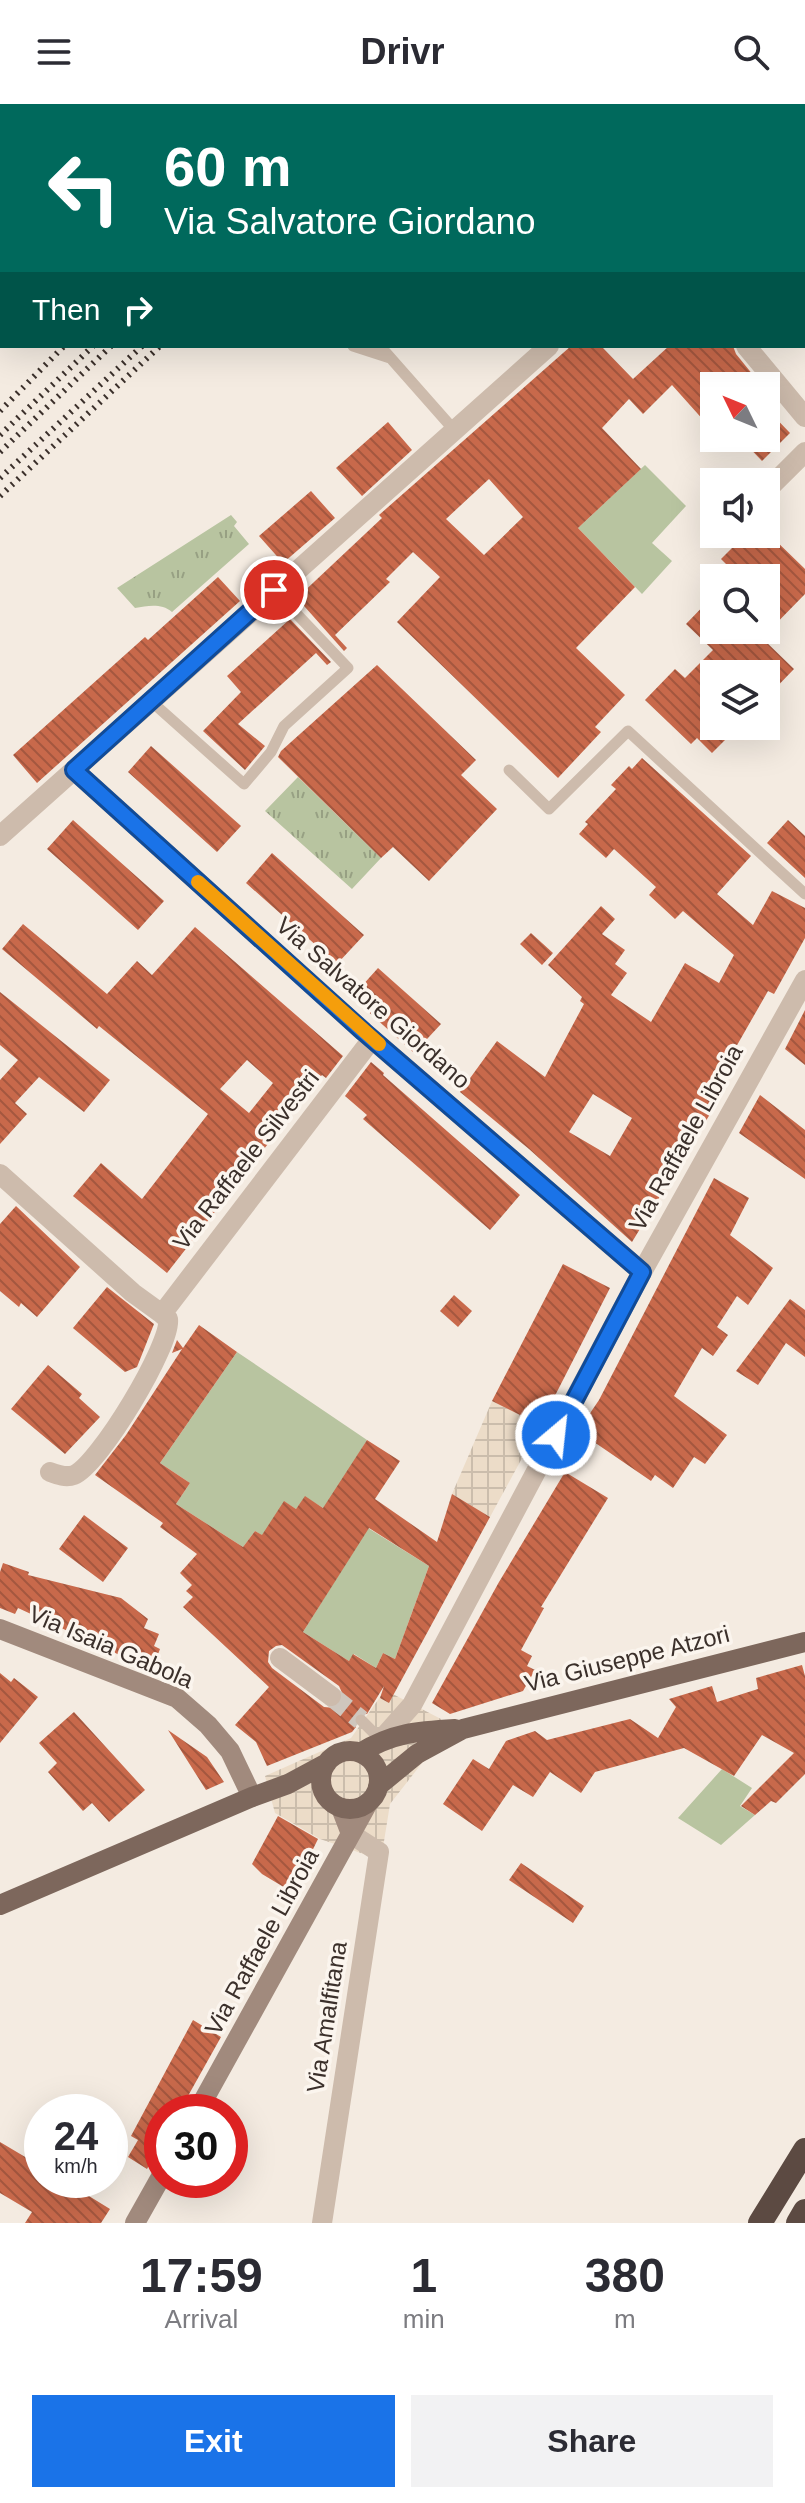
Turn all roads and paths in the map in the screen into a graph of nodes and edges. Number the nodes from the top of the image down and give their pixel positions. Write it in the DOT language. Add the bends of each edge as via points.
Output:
graph roads {
  1 [pos="359,348"];
  2 [pos="382,348"];
  3 [pos="547,348"];
  4 [pos="748,348"];
  5 [pos="390,358"];
  6 [pos="805,417"];
  7 [pos="455,431"];
  8 [pos="805,452"];
  9 [pos="780,477"];
  10 [pos="274,590"];
  11 [pos="152,702"];
  12 [pos="74,770"];
  13 [pos="509,770"];
  14 [pos="0,836"];
  15 [pos="805,894"];
  16 [pos="805,980"];
  17 [pos="372,1039"];
  18 [pos="0,1174"];
  19 [pos="642,1272"];
  20 [pos="162,1314"];
  21 [pos="50,1472"];
  22 [pos="0,1629"];
  23 [pos="805,1642"];
  24 [pos="280,1658"];
  25 [pos="331,1696"];
  26 [pos="412,1705"];
  27 [pos="361,1720"];
  28 [pos="463,1729"];
  29 [pos="415,1732"];
  30 [pos="381,1740"];
  31 [pos="360,1753"];
  32 [pos="417,1754"];
  33 [pos="327,1763"];
  34 [pos="288,1784"];
  35 [pos="373,1794"];
  36 [pos="252,1797"];
  37 [pos="337,1806"];
  38 [pos="351,1834"];
  39 [pos="0,1905"];
  40 [pos="203,2094"];
  41 [pos="805,2150"];
  42 [pos="149,2198"];
  43 [pos="805,2211"];
  44 [pos="135,2223"];
  45 [pos="322,2223"];
  46 [pos="760,2223"];
  47 [pos="798,2223"];
  1 -- 5 [label="lane"];
  2 -- 5 [label="lane"];
  3 -- 7 [label="street"];
  4 -- 6 [label="street"];
  5 -- 7 [label="lane"];
  7 -- 10 [label="street"];
  8 -- 9 [label="street"];
  10 -- 11 [label="street"];
  10 -- 11 [label="lane" via="348,668 284,726 271,752 244,784"];
  11 -- 12 [label="street"];
  12 -- 14 [label="street"];
  12 -- 17 [label="street, Via Salvatore Giordano"];
  13 -- 15 [label="lane" via="549,809 628,731"];
  16 -- 19 [label="street, Via Raffaele Libroia"];
  17 -- 19 [label="street, Via Salvatore Giordano"];
  17 -- 20 [label="street, Via Raffaele Silvestri"];
  18 -- 20 [label="street"];
  19 -- 26 [label="street, Via Raffaele Libroia"];
  20 -- 21 [label="street" via="169,1329 162,1347 112,1432 74,1475"];
  22 -- 36 [label="street, Via Isaia Gabola" via="177,1698 230,1751"];
  23 -- 28 [label="main road, Via Giuseppe Atzori"];
  24 -- 25 [label="street"];
  26 -- 29 [label="street"];
  26 -- 30 [label="street, Via Raffaele Libroia"];
  27 -- 30 [label="lane"];
  28 -- 29 [label="main road, Via Giuseppe Atzori"];
  28 -- 32 [label="main road, Via Giuseppe Atzori"];
  29 -- 30 [label="main road, Via Giuseppe Atzori"];
  29 -- 32 [label="street"];
  30 -- 31 [label="main road, Via Giuseppe Atzori"];
  31 -- 33 [label="main road, Via Giuseppe Atzori" via="342,1753"];
  31 -- 35 [label="main road" via="377,1770"];
  32 -- 35 [label="main road, Via Giuseppe Atzori"];
  33 -- 34 [label="main road, Via Giuseppe Atzori"];
  33 -- 37 [label="main road" via="321,1780 326,1797"];
  34 -- 36 [label="main road, Via Giuseppe Atzori"];
  34 -- 37 [label="main road"];
  35 -- 37 [label="main road, Via Giuseppe Atzori" via="360,1807"];
  35 -- 38 [label="street, Via Raffaele Libroia"];
  36 -- 39 [label="main road, Via Giuseppe Atzori"];
  37 -- 38 [label="street, Via Raffaele Libroia"];
  38 -- 40 [label="street, Via Raffaele Libroia" via="218,2076"];
  38 -- 45 [label="street, Via Amalfitana" via="379,1852"];
  41 -- 46 [label="highway"];
  42 -- 44 [label="street"];
  43 -- 47 [label="highway"];
}
